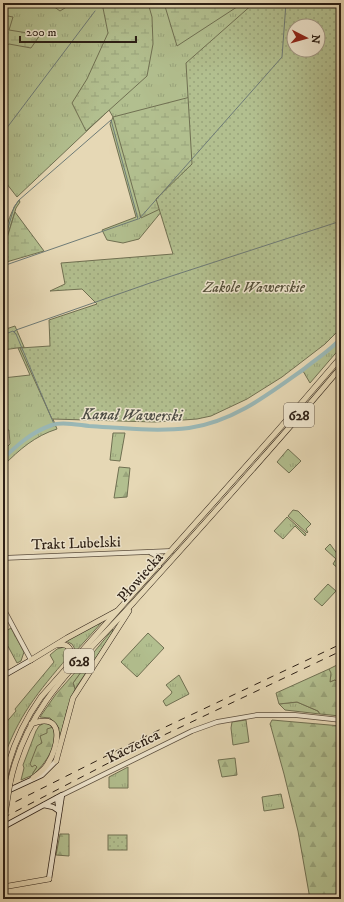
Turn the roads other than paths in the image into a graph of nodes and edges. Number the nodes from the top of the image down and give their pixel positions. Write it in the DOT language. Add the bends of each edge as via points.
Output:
graph roads {
  1 [pos="341,357"];
  2 [pos="341,366"];
  3 [pos="172,551"];
  4 [pos="150,553"];
  5 [pos="3,558"];
  6 [pos="158,566"];
  7 [pos="133,603"];
  8 [pos="3,608"];
  9 [pos="121,609"];
  10 [pos="54,646"];
  11 [pos="31,660"];
  12 [pos="72,662"];
  13 [pos="3,676"];
  14 [pos="341,720"];
  15 [pos="31,724"];
  16 [pos="56,761"];
  17 [pos="33,778"];
  18 [pos="3,787"];
  19 [pos="3,793"];
  20 [pos="60,796"];
  21 [pos="44,805"];
  22 [pos="59,813"];
  23 [pos="3,827"];
  24 [pos="49,879"];
  25 [pos="3,882"];
  26 [pos="11,885"];
  27 [pos="3,887"];
  1 -- 3 [label="main road, Płowiecka / 628"];
  2 -- 7 [label="main road, Płowiecka / 628"];
  3 -- 4 [label="street, Trakt Lubelski"];
  3 -- 6 [label="main road, Płowiecka / 628"];
  4 -- 5 [label="street, Trakt Lubelski"];
  4 -- 6 [label="street" via="154,555"];
  6 -- 9 [label="main road, Płowiecka / 628"];
  7 -- 15 [label="main road, Płowiecka / 628" via="51,693"];
  7 -- 16 [label="main road" via="73,698"];
  8 -- 11 [label="street"];
  9 -- 10 [label="main road"];
  9 -- 12 [label="main road, Płowiecka / 628"];
  10 -- 11 [label="main road"];
  10 -- 12 [label="main road" via="68,646 72,653"];
  11 -- 13 [label="main road"];
  12 -- 18 [label="main road, Płowiecka / 628" via="41,697 25,723 11,754"];
  14 -- 20 [label="street, Kaczeńca" via="267,715 235,717 200,727"];
  15 -- 17 [label="main road" via="43,719 48,720 55,726 56,735 49,761"];
  15 -- 23 [label="main road, Płowiecka / 628, bridge" via="17,756"];
  16 -- 17 [label="main road" via="42,775"];
  17 -- 19 [label="main road"];
  20 -- 21 [label="main road, Kaczeńca"];
  20 -- 22 [label="main road"];
  21 -- 22 [label="main road" via="53,807"];
  21 -- 23 [label="main road, Kaczeńca"];
  22 -- 24 [label="main road"];
  24 -- 26 [label="main road"];
  25 -- 26 [label="main road"];
  26 -- 27 [label="main road"];
}
